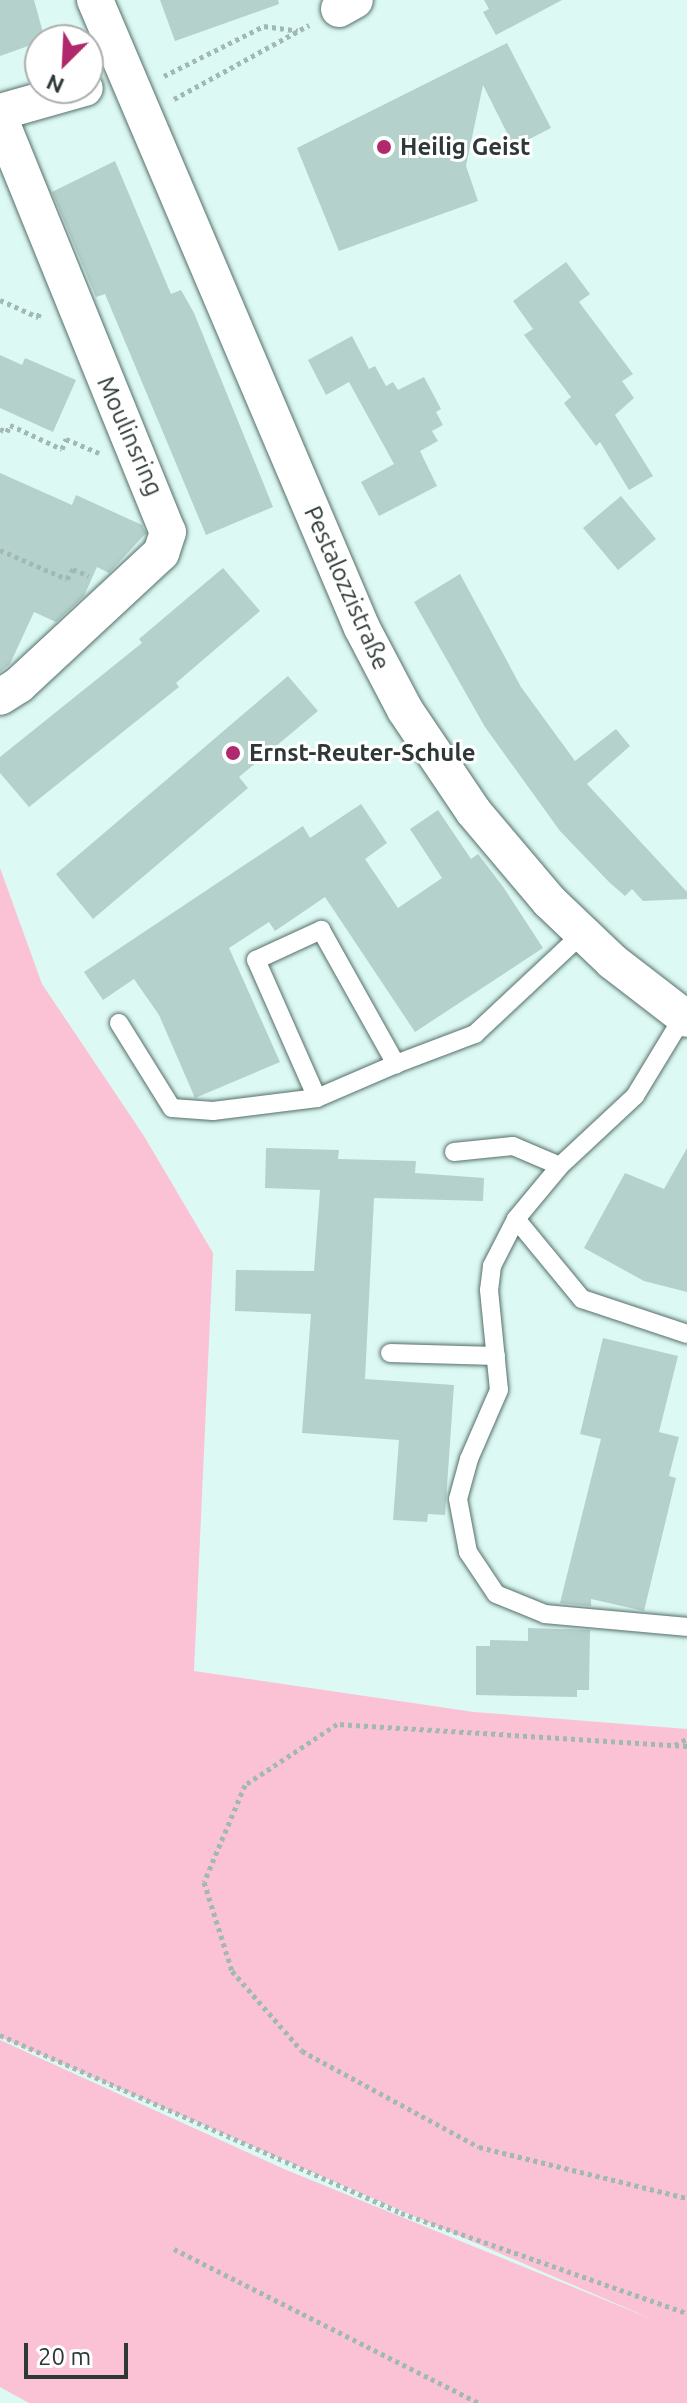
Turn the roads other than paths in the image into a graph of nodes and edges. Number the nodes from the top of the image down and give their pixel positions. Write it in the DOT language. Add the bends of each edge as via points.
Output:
graph roads {
  1 [pos="95,0"];
  2 [pos="139,79"];
  3 [pos="104,85"];
  4 [pos="29,104"];
  5 [pos="0,112"];
  6 [pos="0,119"];
  7 [pos="0,697"];
  8 [pos="582,934"];
  9 [pos="685,1018"];
  10 [pos="119,1023"];
  11 [pos="396,1064"];
  12 [pos="317,1098"];
  13 [pos="454,1152"];
  14 [pos="560,1166"];
  15 [pos="516,1219"];
  16 [pos="687,1334"];
  17 [pos="390,1353"];
  18 [pos="496,1356"];
  19 [pos="687,1627"];
  1 -- 2 [label="street, Pestalozzistraße"];
  2 -- 3 [label="street"];
  2 -- 8 [label="street, Pestalozzistraße" via="382,670 473,811"];
  4 -- 5 [label="street"];
  6 -- 7 [label="street, Moulinsring" via="168,532 161,553"];
  8 -- 9 [label="street, Pestalozzistraße"];
  8 -- 11 [label="lane" via="475,1034"];
  9 -- 14 [label="lane" via="635,1096"];
  10 -- 12 [label="lane" via="172,1108 213,1111"];
  11 -- 12 [label="lane"];
  11 -- 12 [label="lane" via="321,930 256,960"];
  13 -- 14 [label="lane" via="513,1146"];
  14 -- 15 [label="lane"];
  15 -- 16 [label="lane" via="582,1299"];
  15 -- 18 [label="lane" via="492,1266"];
  17 -- 18 [label="lane"];
  18 -- 19 [label="lane" via="499,1390 458,1499 459,1524 481,1577 496,1594 545,1614"];
}
